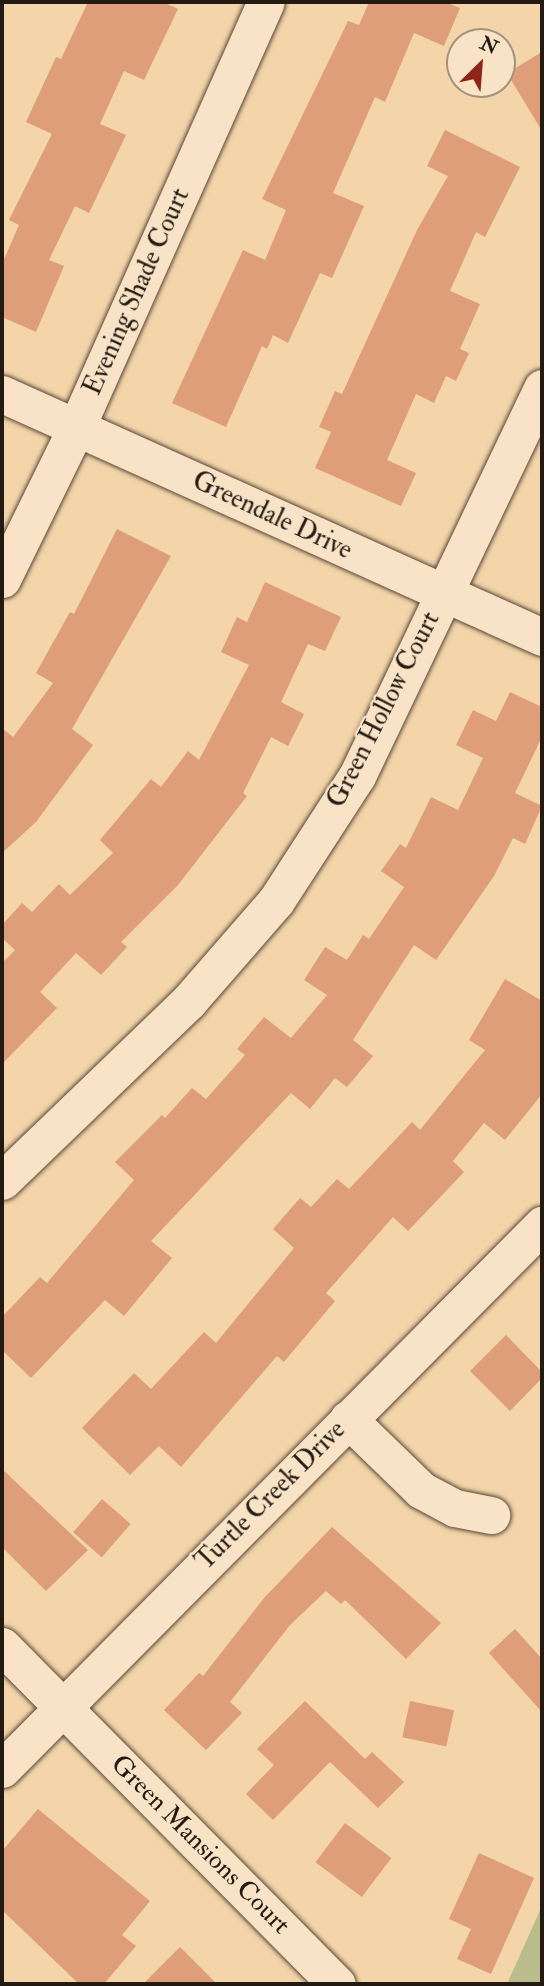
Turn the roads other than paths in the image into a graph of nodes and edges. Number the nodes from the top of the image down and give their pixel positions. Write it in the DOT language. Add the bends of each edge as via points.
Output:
graph roads {
  1 [pos="266,2"];
  2 [pos="542,388"];
  3 [pos="2,394"];
  4 [pos="77,426"];
  5 [pos="2,579"];
  6 [pos="442,594"];
  7 [pos="542,637"];
  8 [pos="2,1181"];
  9 [pos="542,1225"];
  10 [pos="348,1419"];
  11 [pos="491,1515"];
  12 [pos="2,1646"];
  13 [pos="64,1707"];
  14 [pos="2,1769"];
  15 [pos="337,1984"];
  1 -- 4 [label="street, Evening Shade Court"];
  2 -- 6 [label="street, Green Hollow Court"];
  3 -- 4 [label="street, Greendale Drive"];
  4 -- 5 [label="street, Evening Shade Court"];
  4 -- 6 [label="street, Greendale Drive"];
  6 -- 7 [label="street, Greendale Drive"];
  6 -- 8 [label="street, Green Hollow Court" via="357,776 276,901 189,1001"];
  9 -- 10 [label="street, Turtle Creek Drive"];
  10 -- 11 [label="street" via="421,1490 455,1508"];
  10 -- 13 [label="street, Turtle Creek Drive"];
  12 -- 13 [label="street, Green Mansions Court"];
  13 -- 14 [label="street, Turtle Creek Drive"];
  13 -- 15 [label="street, Green Mansions Court"];
}
